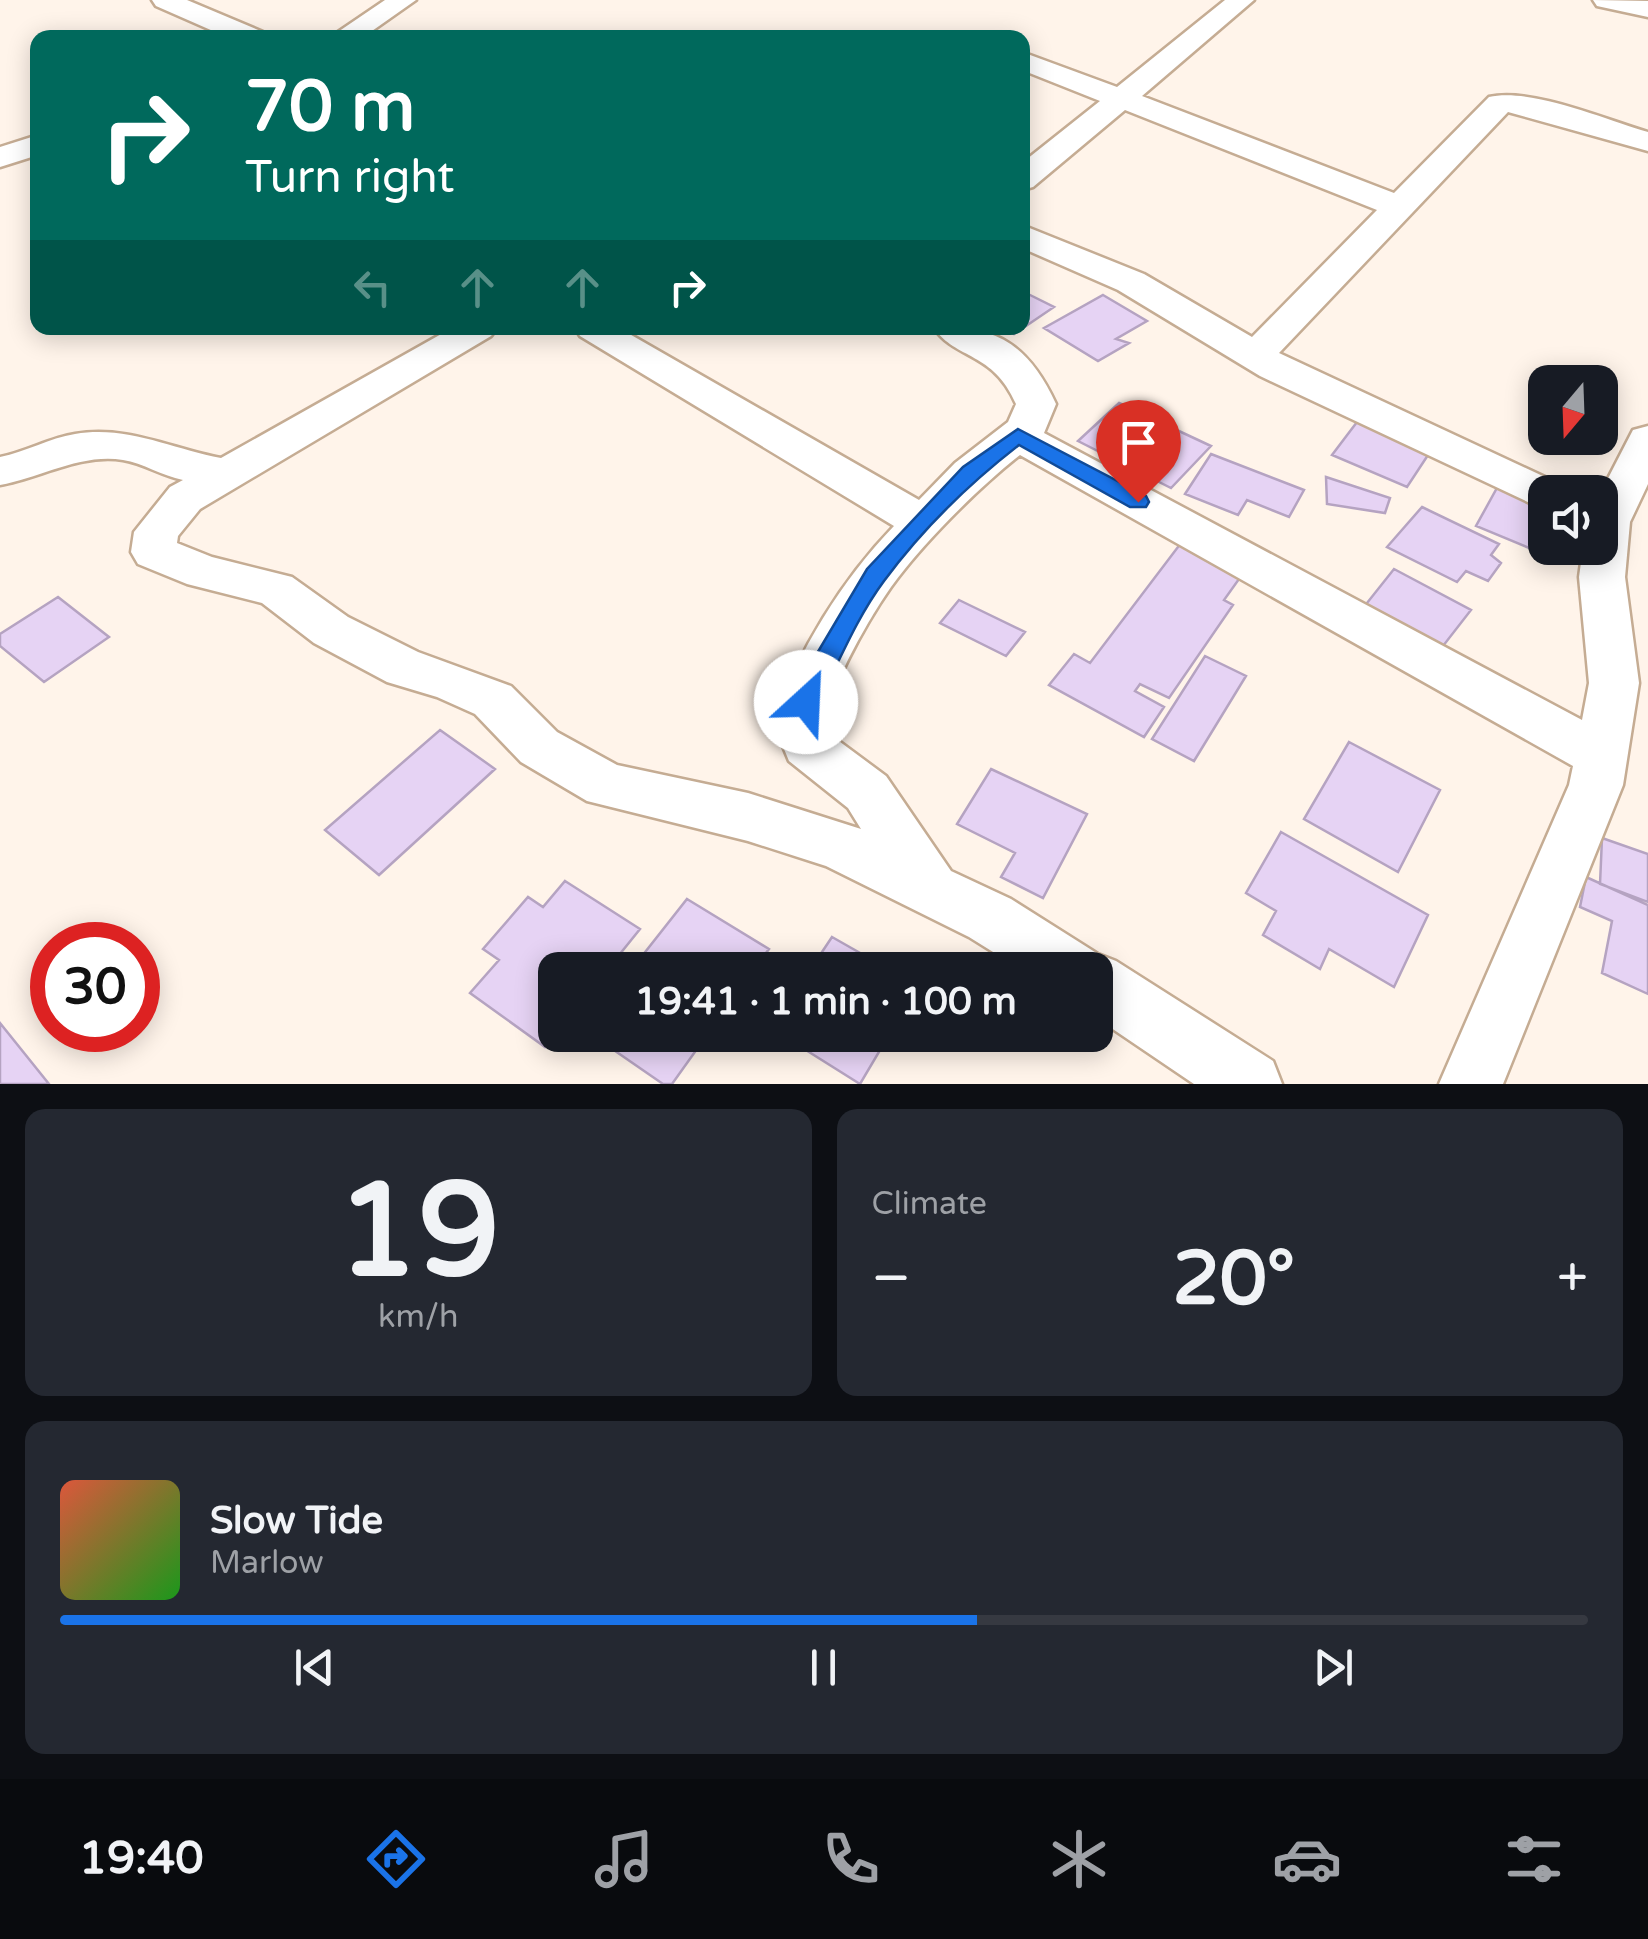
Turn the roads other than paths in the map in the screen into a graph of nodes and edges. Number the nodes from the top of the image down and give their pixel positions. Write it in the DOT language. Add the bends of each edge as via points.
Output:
graph roads {
  1 [pos="166,0"];
  2 [pos="403,0"];
  3 [pos="1241,0"];
  4 [pos="1606,0"];
  5 [pos="1648,9"];
  6 [pos="235,30"];
  7 [pos="355,30"];
  8 [pos="1030,63"];
  9 [pos="1120,98"];
  10 [pos="1648,142"];
  11 [pos="30,147"];
  12 [pos="0,158"];
  13 [pos="1030,173"];
  14 [pos="1399,207"];
  15 [pos="1030,239"];
  16 [pos="466,335"];
  17 [pos="605,335"];
  18 [pos="966,335"];
  19 [pos="1256,356"];
  20 [pos="1018,436"];
  21 [pos="1648,440"];
  22 [pos="0,471"];
  23 [pos="230,474"];
  24 [pos="1528,487"];
  25 [pos="1618,495"];
  26 [pos="922,522"];
  27 [pos="1602,565"];
  28 [pos="1631,691"];
  29 [pos="1602,757"];
  30 [pos="931,889"];
  31 [pos="1046,952"];
  32 [pos="1113,994"];
  33 [pos="1250,1084"];
  34 [pos="1471,1084"];
  1 -- 6 [label="street"];
  2 -- 7 [label="street"];
  3 -- 9 [label="street"];
  4 -- 5 [label="street"];
  8 -- 9 [label="street"];
  9 -- 13 [label="street"];
  9 -- 14 [label="street"];
  10 -- 14 [label="street" via="1500,102"];
  11 -- 12 [label="street"];
  14 -- 19 [label="street"];
  15 -- 19 [label="street" via="1131,282"];
  16 -- 23 [label="street"];
  17 -- 26 [label="street"];
  18 -- 20 [label="street" via="1026,376 1036,404"];
  19 -- 24 [label="street"];
  20 -- 26 [label="street" via="970,472"];
  20 -- 29 [label="street"];
  21 -- 25 [label="street"];
  22 -- 23 [label="street" via="77,447 128,446 174,464"];
  23 -- 30 [label="street" via="185,498 156,532 154,552 276,589 331,630 404,668 493,700 539,747 606,786 748,817 840,846"];
  26 -- 30 [label="street" via="875,575 812,682 799,722 807,746 867,792"];
  27 -- 28 [label="street"];
  28 -- 29 [label="street"];
  29 -- 34 [label="street"];
  30 -- 31 [label="street"];
  32 -- 33 [label="street"];
}
